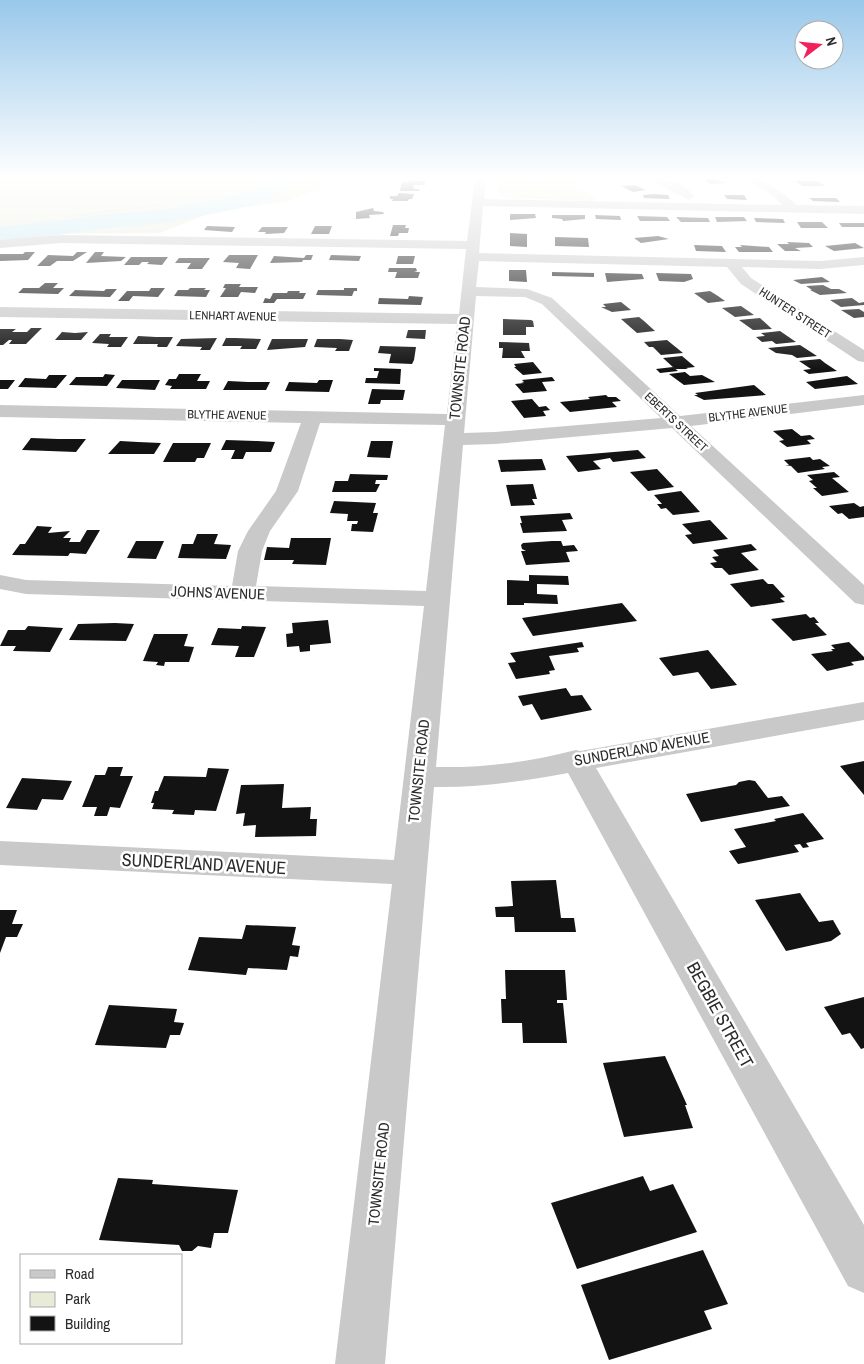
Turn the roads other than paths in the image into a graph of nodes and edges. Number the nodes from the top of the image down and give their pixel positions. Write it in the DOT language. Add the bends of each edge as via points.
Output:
graph roads {
  1 [pos="17,243"];
  2 [pos="187,243"];
  3 [pos="473,243"];
  4 [pos="0,244"];
  5 [pos="472,251"];
  6 [pos="864,262"];
  7 [pos="732,263"];
  8 [pos="466,305"];
  9 [pos="0,312"];
  10 [pos="864,357"];
  11 [pos="864,400"];
  12 [pos="0,411"];
  13 [pos="313,416"];
  14 [pos="675,422"];
  15 [pos="454,430"];
  16 [pos="0,582"];
  17 [pos="243,594"];
  18 [pos="864,598"];
  19 [pos="437,599"];
  20 [pos="864,711"];
  21 [pos="576,760"];
  22 [pos="418,777"];
  23 [pos="0,852"];
  24 [pos="409,873"];
  25 [pos="864,1270"];
  26 [pos="360,1364"];
  1 -- 4 [label="street"];
  2 -- 5 [label="street"];
  3 -- 5 [label="street, TOWNSITE ROAD"];
  5 -- 7 [label="street"];
  5 -- 8 [label="street, TOWNSITE ROAD"];
  6 -- 7 [label="street" via="820,265"];
  7 -- 10 [label="street, HUNTER STREET" via="746,281"];
  8 -- 9 [label="street, LENHART AVENUE"];
  8 -- 14 [label="street, EBERTS STREET" via="519,292 544,298"];
  8 -- 15 [label="street, TOWNSITE ROAD"];
  11 -- 14 [label="street, BLYTHE AVENUE"];
  12 -- 13 [label="street, BLYTHE AVENUE"];
  13 -- 15 [label="street, BLYTHE AVENUE"];
  13 -- 17 [label="street" via="287,491 259,531 250,551"];
  14 -- 15 [label="street, BLYTHE AVENUE" via="495,438"];
  14 -- 18 [label="street, EBERTS STREET"];
  15 -- 19 [label="street, TOWNSITE ROAD"];
  16 -- 17 [label="street, JOHNS AVENUE" via="26,588"];
  17 -- 19 [label="street, JOHNS AVENUE"];
  19 -- 22 [label="street, TOWNSITE ROAD"];
  20 -- 21 [label="street, SUNDERLAND AVENUE"];
  21 -- 22 [label="street, SUNDERLAND AVENUE" via="517,772 461,778"];
  21 -- 25 [label="street, BEGBIE STREET"];
  22 -- 24 [label="street, TOWNSITE ROAD"];
  23 -- 24 [label="street, SUNDERLAND AVENUE"];
  24 -- 26 [label="street, TOWNSITE ROAD"];
}
